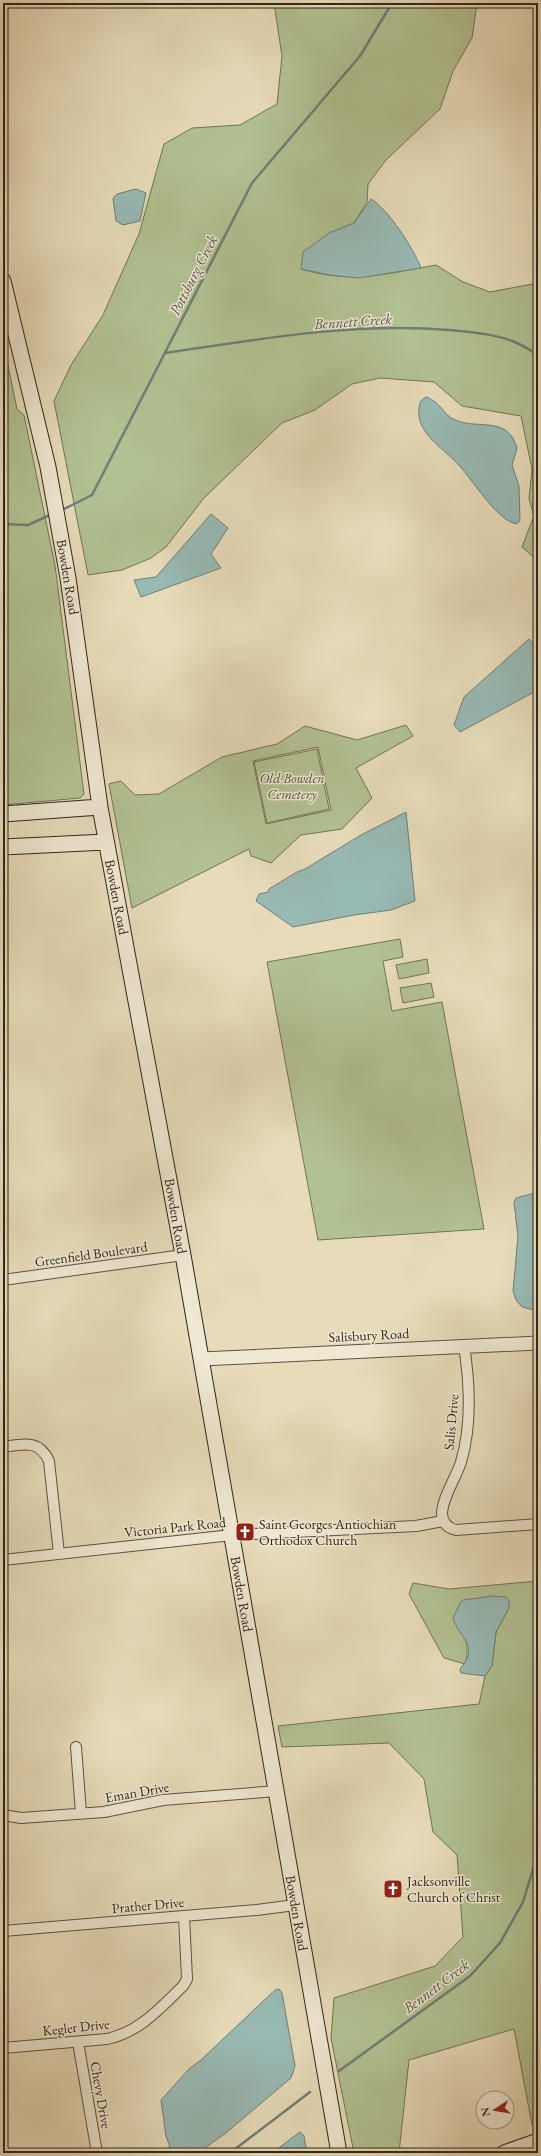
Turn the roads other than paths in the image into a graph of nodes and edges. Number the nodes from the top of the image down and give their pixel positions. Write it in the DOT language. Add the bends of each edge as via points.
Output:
graph roads {
  1 [pos="3,280"];
  2 [pos="100,807"];
  3 [pos="3,814"];
  4 [pos="106,842"];
  5 [pos="3,847"];
  6 [pos="183,1255"];
  7 [pos="3,1280"];
  8 [pos="538,1343"];
  9 [pos="464,1346"];
  10 [pos="202,1359"];
  11 [pos="3,1447"];
  12 [pos="443,1521"];
  13 [pos="538,1524"];
  14 [pos="232,1535"];
  15 [pos="59,1554"];
  16 [pos="3,1560"];
  17 [pos="76,1748"];
  18 [pos="277,1791"];
  19 [pos="81,1813"];
  20 [pos="3,1815"];
  21 [pos="295,1905"];
  22 [pos="184,1916"];
  23 [pos="3,1931"];
  24 [pos="78,2042"];
  25 [pos="3,2048"];
  26 [pos="538,2140"];
  27 [pos="97,2153"];
  28 [pos="339,2153"];
  29 [pos="504,2153"];
  1 -- 2 [label="main road, Bowden Road" via="48,467 68,578"];
  2 -- 3 [label="main road"];
  2 -- 4 [label="main road, Bowden Road"];
  4 -- 5 [label="main road"];
  4 -- 6 [label="main road, Bowden Road"];
  6 -- 7 [label="street, Greenfield Boulevard"];
  6 -- 10 [label="main road, Bowden Road"];
  8 -- 9 [label="street, Salisbury Road"];
  9 -- 10 [label="street, Salisbury Road"];
  9 -- 12 [label="street, Salis Drive" via="468,1378 467,1432 457,1475 444,1505"];
  10 -- 14 [label="main road, Bowden Road"];
  11 -- 15 [label="street" via="33,1444 46,1454"];
  12 -- 13 [label="street" via="451,1529 456,1530"];
  12 -- 14 [label="street, Victoria Park Road" via="416,1526"];
  14 -- 15 [label="street, Victoria Park Road"];
  14 -- 18 [label="main road, Bowden Road"];
  15 -- 16 [label="street, Victoria Park Road"];
  17 -- 19 [label="street"];
  18 -- 19 [label="street, Eman Drive" via="163,1800 117,1810"];
  18 -- 21 [label="main road, Bowden Road"];
  19 -- 20 [label="street, Eman Drive" via="21,1818"];
  21 -- 22 [label="street, Prather Drive"];
  21 -- 28 [label="main road, Bowden Road"];
  22 -- 23 [label="street, Prather Drive"];
  22 -- 24 [label="street, Kegler Drive" via="188,1971 183,1986 141,2026 107,2040"];
  24 -- 25 [label="street, Kegler Drive"];
  24 -- 27 [label="street, Chevy Drive"];
  26 -- 29 [label="main road"];
}
